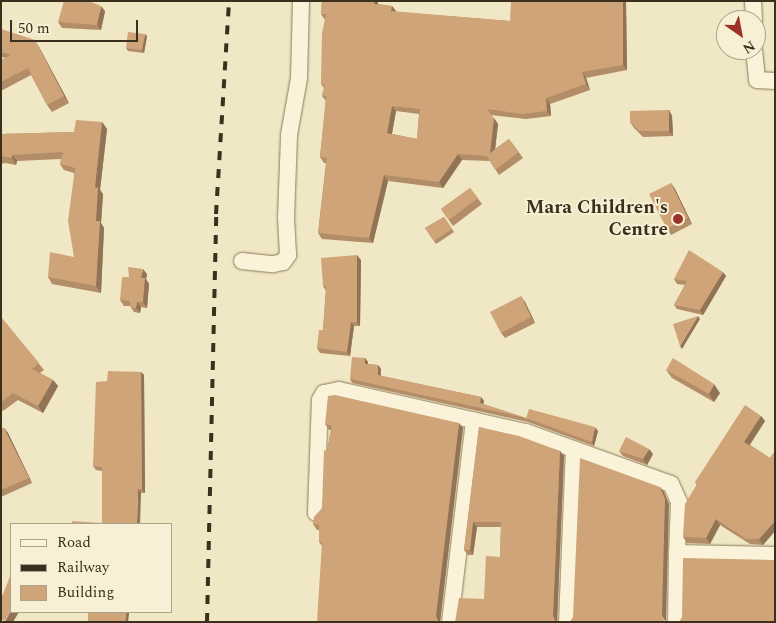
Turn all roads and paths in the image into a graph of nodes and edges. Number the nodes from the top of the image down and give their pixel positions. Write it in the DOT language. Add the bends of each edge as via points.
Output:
graph roads {
  1 [pos="301,1"];
  2 [pos="755,60"];
  3 [pos="775,81"];
  4 [pos="242,261"];
  5 [pos="474,420"];
  6 [pos="574,449"];
  7 [pos="316,513"];
  8 [pos="677,553"];
  9 [pos="775,555"];
  10 [pos="450,622"];
  11 [pos="567,622"];
  12 [pos="676,622"];
  1 -- 4 [label="street" via="299,78 289,135 288,255 283,262 272,264"];
  2 -- 3 [label="street" via="757,80"];
  5 -- 6 [label="street" via="526,432"];
  5 -- 7 [label="street" via="339,390 324,393 320,400"];
  5 -- 10 [label="street"];
  6 -- 8 [label="street" via="671,484 679,502"];
  6 -- 11 [label="street"];
  8 -- 9 [label="street"];
  8 -- 12 [label="street"];
}
